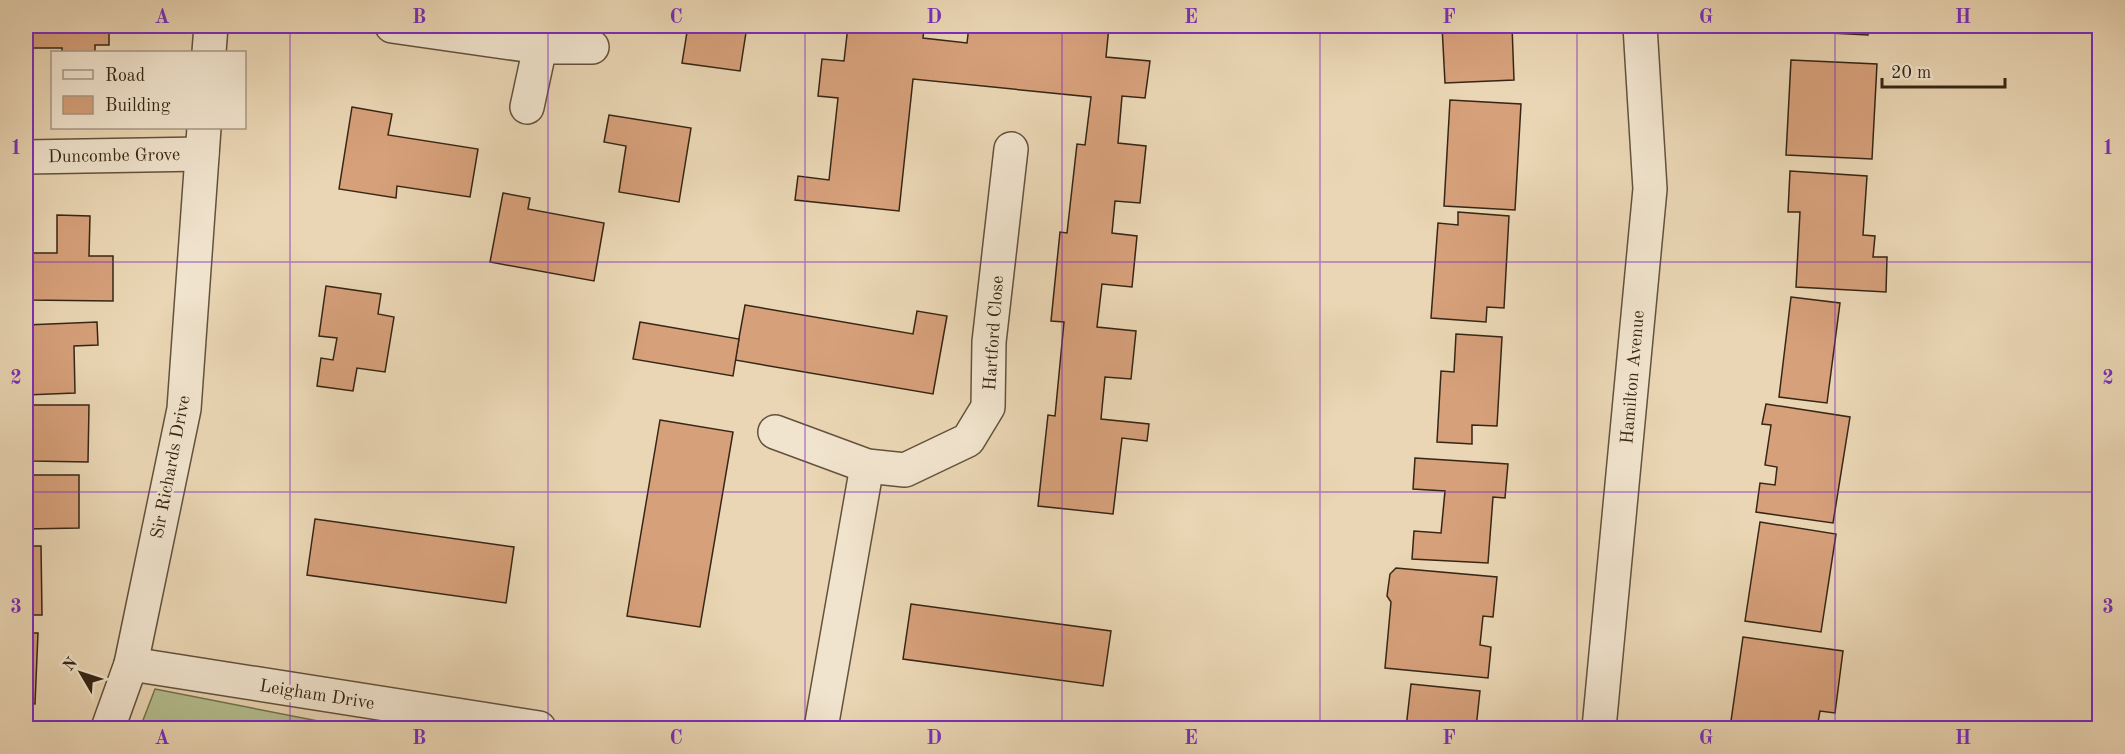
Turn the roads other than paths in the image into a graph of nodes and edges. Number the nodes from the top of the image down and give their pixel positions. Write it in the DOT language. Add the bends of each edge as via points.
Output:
graph roads {
  1 [pos="211,26"];
  2 [pos="392,26"];
  3 [pos="1640,26"];
  4 [pos="540,47"];
  5 [pos="592,47"];
  6 [pos="209,51"];
  7 [pos="527,107"];
  8 [pos="203,141"];
  9 [pos="1011,148"];
  10 [pos="26,157"];
  11 [pos="775,432"];
  12 [pos="867,466"];
  13 [pos="130,664"];
  14 [pos="108,729"];
  15 [pos="539,729"];
  16 [pos="821,729"];
  17 [pos="1599,729"];
  1 -- 6 [label="street"];
  2 -- 4 [label="street"];
  3 -- 17 [label="street, Hamilton Avenue" via="1650,189"];
  4 -- 5 [label="street"];
  4 -- 7 [label="street"];
  8 -- 10 [label="street, Duncombe Grove"];
  8 -- 13 [label="street, Sir Richards Drive" via="184,409"];
  9 -- 12 [label="street, Hartford Close" via="989,342 988,407 968,440 905,470"];
  11 -- 12 [label="street, Hartford Close"];
  12 -- 16 [label="street"];
  13 -- 14 [label="street, Sir Richards Drive"];
  13 -- 15 [label="street, Leigham Drive"];
}
